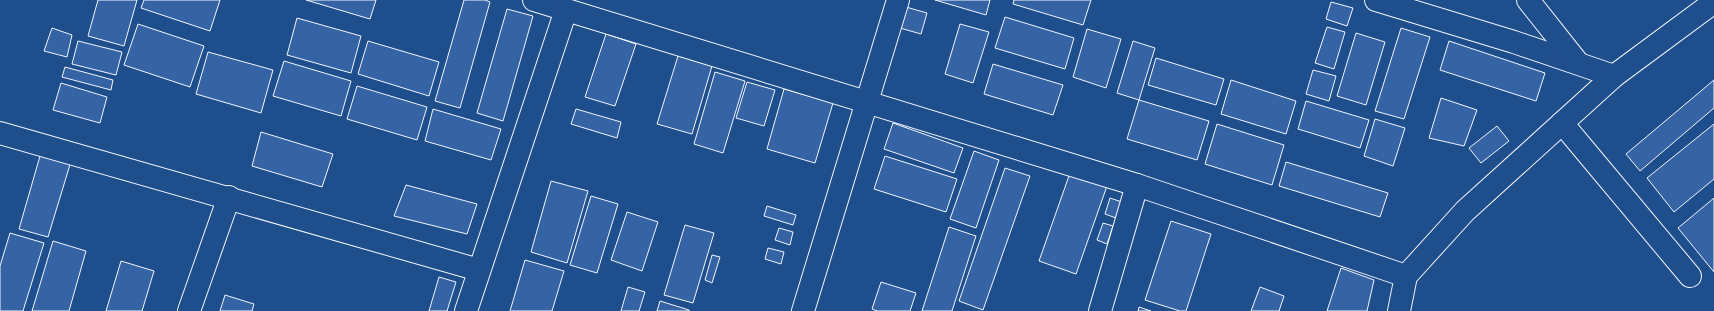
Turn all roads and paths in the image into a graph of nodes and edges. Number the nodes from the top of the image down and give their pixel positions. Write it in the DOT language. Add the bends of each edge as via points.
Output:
graph roads {
  1 [pos="534,0"];
  2 [pos="898,0"];
  3 [pos="1376,0"];
  4 [pos="1528,0"];
  5 [pos="1714,2"];
  6 [pos="566,10"];
  7 [pos="1578,63"];
  8 [pos="1614,76"];
  9 [pos="866,102"];
  10 [pos="1562,123"];
  11 [pos="0,133"];
  12 [pos="1137,184"];
  13 [pos="229,197"];
  14 [pos="479,270"];
  15 [pos="1406,276"];
  16 [pos="1690,276"];
  17 [pos="189,311"];
  18 [pos="466,311"];
  19 [pos="803,311"];
  20 [pos="1100,311"];
  21 [pos="1399,311"];
  1 -- 6 [label="street"];
  2 -- 9 [label="street"];
  3 -- 7 [label="street"];
  4 -- 7 [label="street"];
  5 -- 8 [label="street"];
  6 -- 9 [label="street"];
  6 -- 14 [label="street"];
  7 -- 8 [label="street"];
  8 -- 10 [label="street"];
  9 -- 12 [label="street"];
  9 -- 19 [label="street"];
  10 -- 15 [label="street" via="1465,211"];
  10 -- 16 [label="street"];
  11 -- 13 [label="street"];
  12 -- 15 [label="street"];
  12 -- 20 [label="street"];
  13 -- 14 [label="street"];
  13 -- 17 [label="street"];
  14 -- 18 [label="street"];
  15 -- 21 [label="street"];
}
